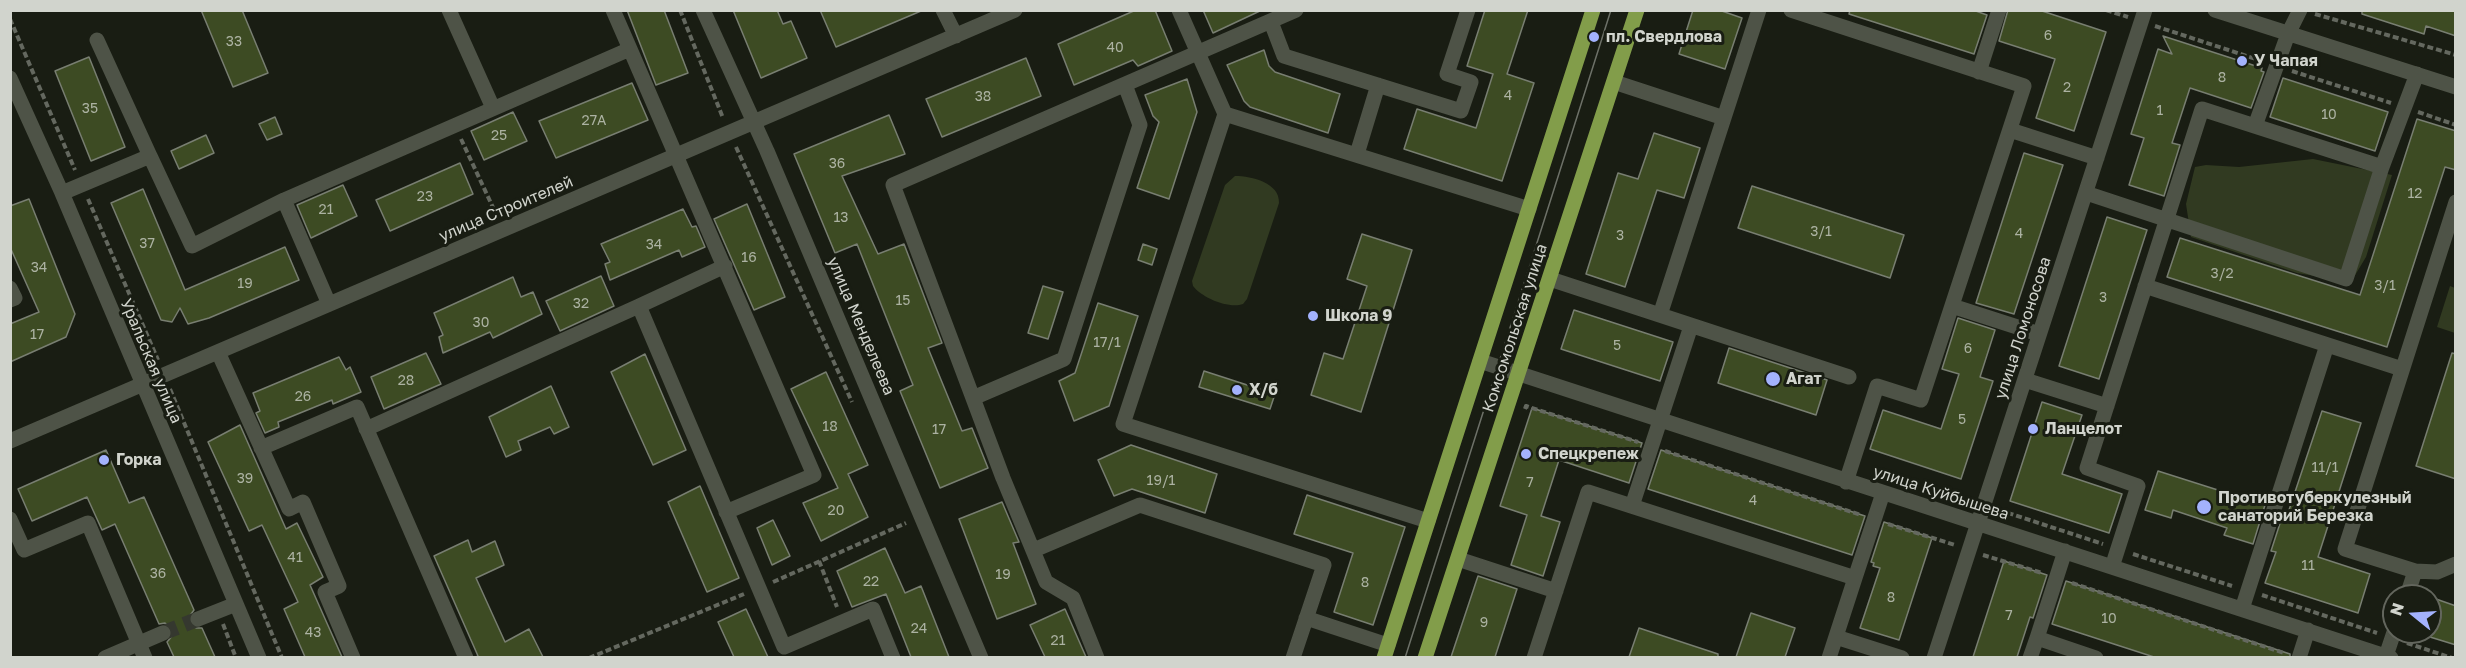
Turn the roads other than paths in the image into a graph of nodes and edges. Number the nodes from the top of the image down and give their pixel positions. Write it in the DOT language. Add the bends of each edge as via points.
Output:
graph roads {
  1 [pos="449,10"];
  2 [pos="613,10"];
  3 [pos="704,10"];
  4 [pos="943,10"];
  5 [pos="1015,10"];
  6 [pos="1179,10"];
  7 [pos="1296,10"];
  8 [pos="1468,10"];
  9 [pos="1593,10"];
  10 [pos="1637,10"];
  11 [pos="1759,10"];
  12 [pos="1791,10"];
  13 [pos="1999,10"];
  14 [pos="2145,10"];
  15 [pos="2215,10"];
  16 [pos="2306,12"];
  17 [pos="1271,22"];
  18 [pos="2288,34"];
  19 [pos="956,36"];
  20 [pos="97,40"];
  21 [pos="630,49"];
  22 [pos="1196,53"];
  23 [pos="1979,72"];
  24 [pos="2416,74"];
  25 [pos="10,78"];
  26 [pos="1614,82"];
  27 [pos="1125,85"];
  28 [pos="1378,86"];
  29 [pos="2456,87"];
  30 [pos="493,108"];
  31 [pos="1225,114"];
  32 [pos="1724,118"];
  33 [pos="754,123"];
  34 [pos="2255,126"];
  35 [pos="2010,130"];
  36 [pos="1357,154"];
  37 [pos="678,155"];
  38 [pos="150,156"];
  39 [pos="2097,158"];
  40 [pos="2382,167"];
  41 [pos="62,193"];
  42 [pos="2086,193"];
  43 [pos="284,200"];
  44 [pos="2456,202"];
  45 [pos="1529,208"];
  46 [pos="2167,219"];
  47 [pos="725,266"];
  48 [pos="1550,279"];
  49 [pos="2145,286"];
  50 [pos="10,288"];
  51 [pos="10,300"];
  52 [pos="328,304"];
  53 [pos="639,306"];
  54 [pos="1952,306"];
  55 [pos="1660,315"];
  56 [pos="1691,326"];
  57 [pos="2039,334"];
  58 [pos="2327,345"];
  59 [pos="218,352"];
  60 [pos="1480,361"];
  61 [pos="2402,369"];
  62 [pos="1518,374"];
  63 [pos="1849,377"];
  64 [pos="2025,380"];
  65 [pos="141,385"];
  66 [pos="973,398"];
  67 [pos="2107,406"];
  68 [pos="1660,421"];
  69 [pos="366,429"];
  70 [pos="10,441"];
  71 [pos="261,448"];
  72 [pos="1846,482"];
  73 [pos="1883,493"];
  74 [pos="1632,507"];
  75 [pos="726,512"];
  76 [pos="10,519"];
  77 [pos="1428,521"];
  78 [pos="1978,523"];
  79 [pos="1034,550"];
  80 [pos="2065,551"];
  81 [pos="1458,559"];
  82 [pos="2456,564"];
  83 [pos="2112,567"];
  84 [pos="2415,571"];
  85 [pos="1856,578"];
  86 [pos="2410,584"];
  87 [pos="1556,591"];
  88 [pos="236,604"];
  89 [pos="2242,609"];
  90 [pos="1306,618"];
  91 [pos="198,619"];
  92 [pos="2308,630"];
  93 [pos="163,633"];
  94 [pos="1836,637"];
  95 [pos="2037,638"];
  96 [pos="142,650"];
  97 [pos="1386,651"];
  98 [pos="786,652"];
  99 [pos="105,657"];
  100 [pos="259,657"];
  101 [pos="353,657"];
  102 [pos="466,657"];
  103 [pos="893,657"];
  104 [pos="981,657"];
  105 [pos="1097,657"];
  106 [pos="1293,657"];
  107 [pos="1425,657"];
  108 [pos="1534,657"];
  109 [pos="1830,657"];
  110 [pos="1902,657"];
  111 [pos="1934,657"];
  112 [pos="2030,657"];
  113 [pos="2096,657"];
  114 [pos="2299,657"];
  115 [pos="2389,657"];
  1 -- 30 [label="street"];
  2 -- 21 [label="street"];
  3 -- 33 [label="street, улица Менделеева"];
  4 -- 19 [label="street"];
  5 -- 19 [label="street, улица Строителей"];
  6 -- 22 [label="street"];
  7 -- 17 [label="street"];
  8 -- 28 [label="street" via="1447,74 1471,82 1461,111"];
  9 -- 45 [label="main road, Комсомольская улица"];
  10 -- 26 [label="main road, Комсомольская улица"];
  11 -- 32 [label="street"];
  12 -- 23 [label="street"];
  13 -- 23 [label="street"];
  14 -- 39 [label="street, улица Ломоносова"];
  15 -- 18 [label="street"];
  16 -- 18 [label="street"];
  17 -- 22 [label="street"];
  17 -- 28 [label="street" via="1284,56"];
  18 -- 24 [label="street"];
  18 -- 34 [label="street"];
  19 -- 33 [label="street, улица Строителей"];
  20 -- 38 [label="street"];
  21 -- 30 [label="street"];
  21 -- 37 [label="street"];
  22 -- 27 [label="street"];
  22 -- 31 [label="street"];
  23 -- 35 [label="street" via="2024,86"];
  24 -- 29 [label="street"];
  24 -- 40 [label="street"];
  25 -- 41 [label="street, Уральская улица"];
  26 -- 32 [label="street"];
  26 -- 48 [label="main road, Комсомольская улица"];
  27 -- 66 [label="street" via="1140,125 1064,360"];
  27 -- 66 [label="street" via="893,185"];
  28 -- 36 [label="street"];
  30 -- 43 [label="street"];
  31 -- 36 [label="street"];
  31 -- 77 [label="street" via="1122,424"];
  32 -- 55 [label="street"];
  33 -- 37 [label="street, улица Строителей"];
  33 -- 104 [label="street, улица Менделеева"];
  34 -- 40 [label="street"];
  34 -- 46 [label="street" via="2202,109"];
  35 -- 39 [label="street"];
  35 -- 54 [label="street"];
  36 -- 45 [label="street"];
  37 -- 47 [label="street"];
  37 -- 52 [label="street, улица Строителей"];
  38 -- 41 [label="street"];
  38 -- 43 [label="street" via="192,246"];
  39 -- 42 [label="street, улица Ломоносова"];
  40 -- 46 [label="street" via="2346,279"];
  41 -- 65 [label="street, Уральская улица"];
  42 -- 46 [label="street"];
  42 -- 57 [label="street, улица Ломоносова"];
  43 -- 52 [label="street"];
  44 -- 61 [label="street"];
  45 -- 60 [label="main road, Комсомольская улица"];
  46 -- 49 [label="street"];
  47 -- 53 [label="street"];
  47 -- 75 [label="street" via="814,475"];
  48 -- 55 [label="street"];
  48 -- 62 [label="main road, Комсомольская улица"];
  49 -- 58 [label="street"];
  49 -- 67 [label="street"];
  50 -- 51 [label="street" via="15,298"];
  52 -- 59 [label="street, улица Строителей"];
  53 -- 69 [label="street"];
  53 -- 75 [label="street"];
  54 -- 57 [label="street"];
  54 -- 72 [label="street" via="1921,400 1877,386"];
  55 -- 56 [label="street"];
  56 -- 63 [label="street"];
  56 -- 68 [label="street"];
  57 -- 64 [label="street, улица Ломоносова"];
  58 -- 61 [label="street"];
  58 -- 89 [label="street"];
  59 -- 65 [label="street, улица Строителей"];
  59 -- 71 [label="street"];
  60 -- 62 [label="street, улица Куйбышева"];
  60 -- 77 [label="main road, Комсомольская улица"];
  61 -- 84 [label="street" via="2344,549"];
  62 -- 68 [label="street, улица Куйбышева"];
  62 -- 81 [label="main road, Комсомольская улица"];
  64 -- 67 [label="street"];
  64 -- 78 [label="street, улица Ломоносова"];
  65 -- 70 [label="street, улица Строителей"];
  65 -- 88 [label="street, Уральская улица"];
  66 -- 79 [label="street"];
  67 -- 83 [label="street" via="2086,468 2138,486"];
  68 -- 72 [label="street, улица Куйбышева"];
  68 -- 74 [label="street"];
  69 -- 71 [label="street" via="357,407"];
  69 -- 102 [label="street"];
  71 -- 101 [label="street" via="289,509 303,502 339,586 325,592"];
  72 -- 73 [label="street, улица Куйбышева"];
  73 -- 78 [label="street, улица Куйбышева"];
  73 -- 85 [label="street"];
  74 -- 85 [label="street"];
  74 -- 87 [label="street" via="1588,492"];
  75 -- 98 [label="street"];
  76 -- 96 [label="street" via="24,550 88,523"];
  77 -- 97 [label="main road, Комсомольская улица"];
  78 -- 80 [label="street, улица Куйбышева"];
  78 -- 111 [label="street, улица Ломоносова"];
  79 -- 90 [label="street" via="1140,505 1324,565"];
  79 -- 105 [label="street" via="1046,582 1072,598"];
  80 -- 83 [label="street, улица Куйбышева"];
  80 -- 95 [label="street"];
  81 -- 87 [label="street"];
  81 -- 107 [label="main road, Комсомольская улица"];
  82 -- 84 [label="street" via="2437,572"];
  83 -- 89 [label="street, улица Куйбышева"];
  84 -- 86 [label="street"];
  85 -- 94 [label="street"];
  87 -- 108 [label="street"];
  88 -- 91 [label="street"];
  88 -- 100 [label="street, Уральская улица"];
  89 -- 92 [label="street, улица Куйбышева"];
  90 -- 97 [label="street"];
  90 -- 106 [label="street"];
  92 -- 114 [label="street"];
  92 -- 115 [label="street, улица Куйбышева"];
  93 -- 96 [label="street"];
  94 -- 109 [label="street"];
  94 -- 110 [label="street"];
  95 -- 112 [label="street"];
  95 -- 113 [label="street"];
  96 -- 99 [label="street"];
  98 -- 103 [label="street" via="873,609"];
}
